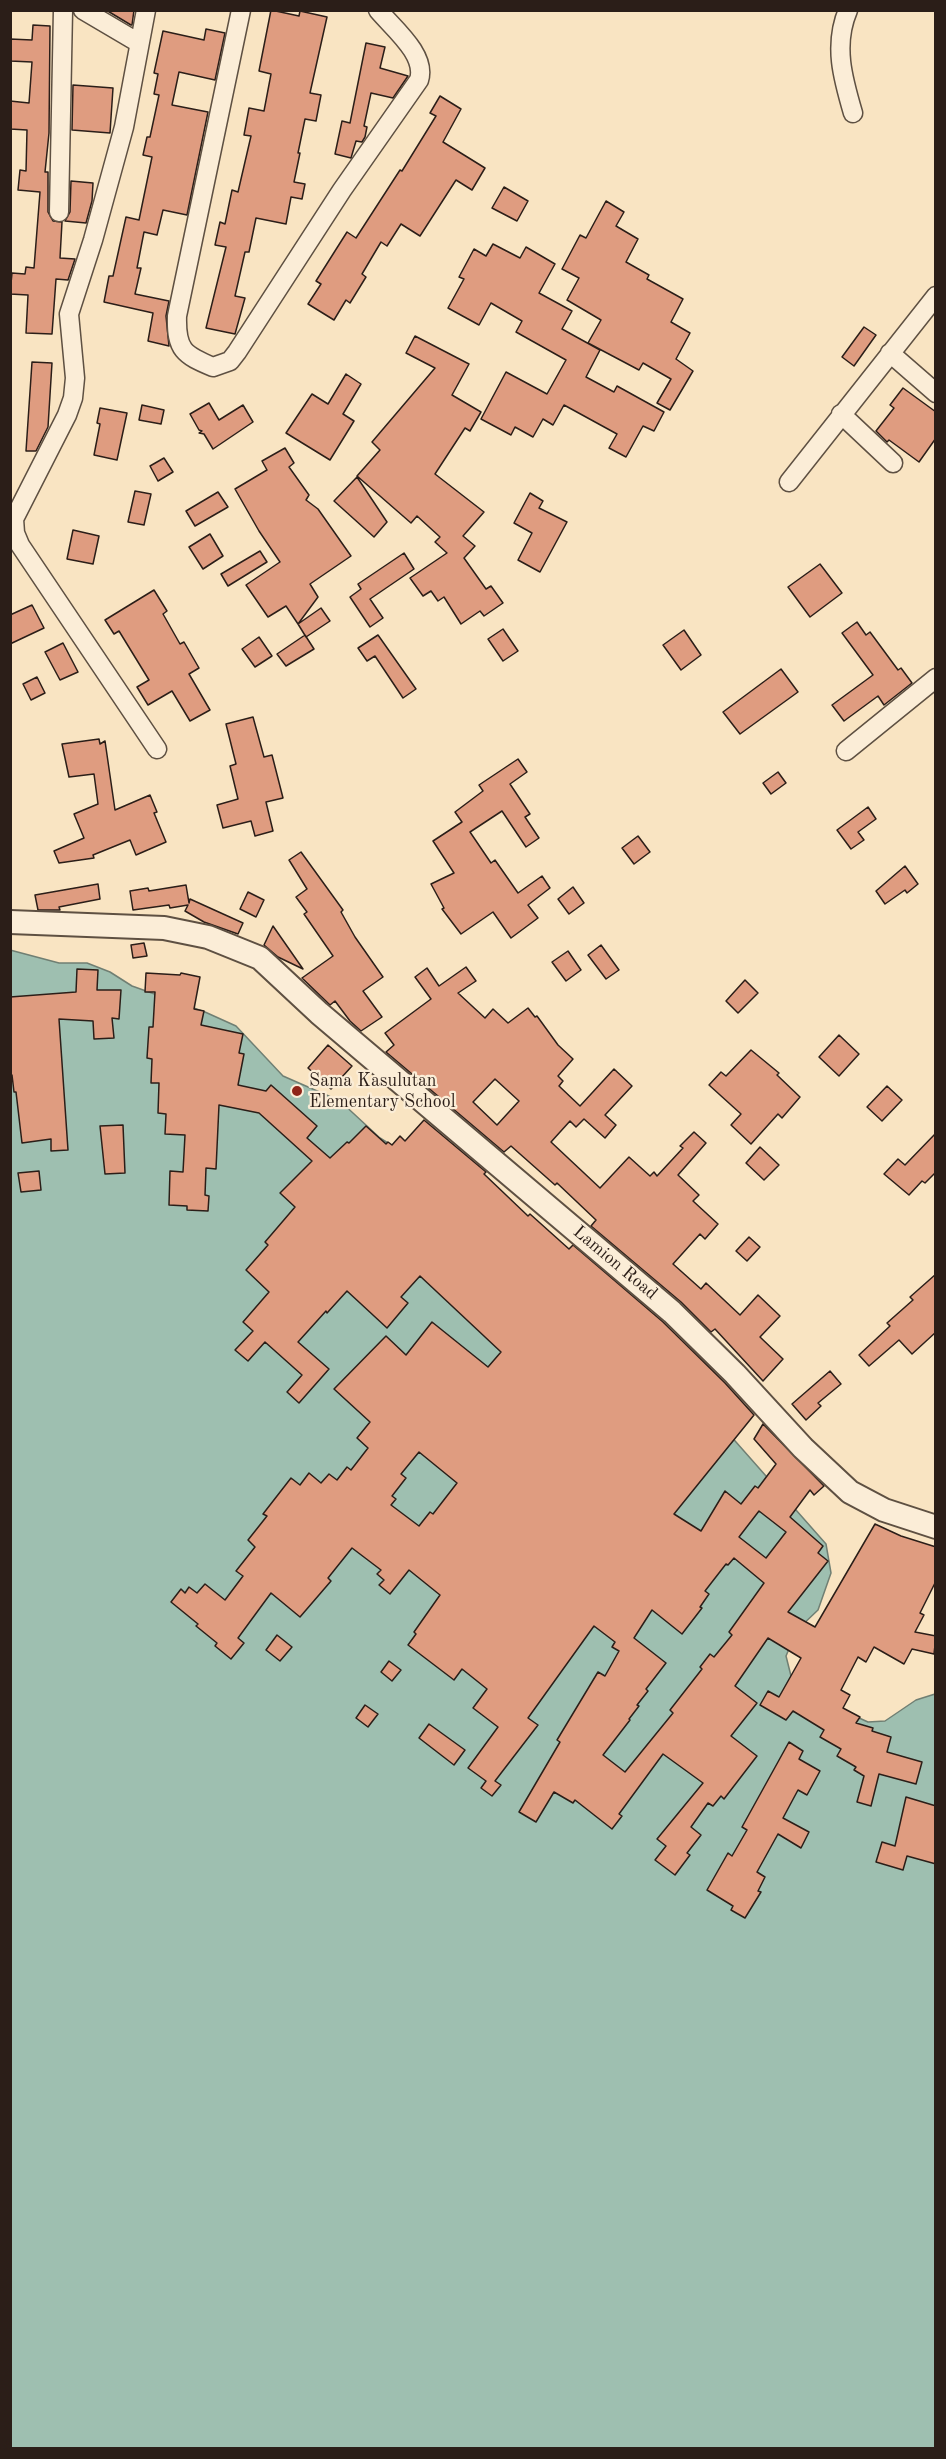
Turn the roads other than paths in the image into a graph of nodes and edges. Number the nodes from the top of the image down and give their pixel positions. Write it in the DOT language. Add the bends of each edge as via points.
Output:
graph roads {
  1 [pos="63,10"];
  2 [pos="83,10"];
  3 [pos="146,10"];
  4 [pos="241,10"];
  5 [pos="378,10"];
  6 [pos="848,10"];
  7 [pos="139,43"];
  8 [pos="853,113"];
  9 [pos="59,212"];
  10 [pos="936,296"];
  11 [pos="890,353"];
  12 [pos="936,393"];
  13 [pos="841,414"];
  14 [pos="893,463"];
  15 [pos="789,482"];
  16 [pos="936,678"];
  17 [pos="157,749"];
  18 [pos="846,751"];
  19 [pos="10,922"];
  20 [pos="936,1527"];
  1 -- 9 [label="street"];
  2 -- 7 [label="street"];
  3 -- 7 [label="street"];
  4 -- 5 [label="street" via="177,316 184,353 213,367 230,362 419,80 421,68 417,57"];
  6 -- 8 [label="street" via="840,44 842,72"];
  7 -- 17 [label="street" via="124,127 69,314 73,398 17,512 15,527 20,545"];
  10 -- 11 [label="street"];
  11 -- 12 [label="street"];
  11 -- 13 [label="street"];
  13 -- 14 [label="street"];
  13 -- 15 [label="street"];
  16 -- 18 [label="street"];
  19 -- 20 [label="street, Lamion Road" via="164,928 208,937 260,958 319,1013 672,1312 850,1492 884,1510"];
}
